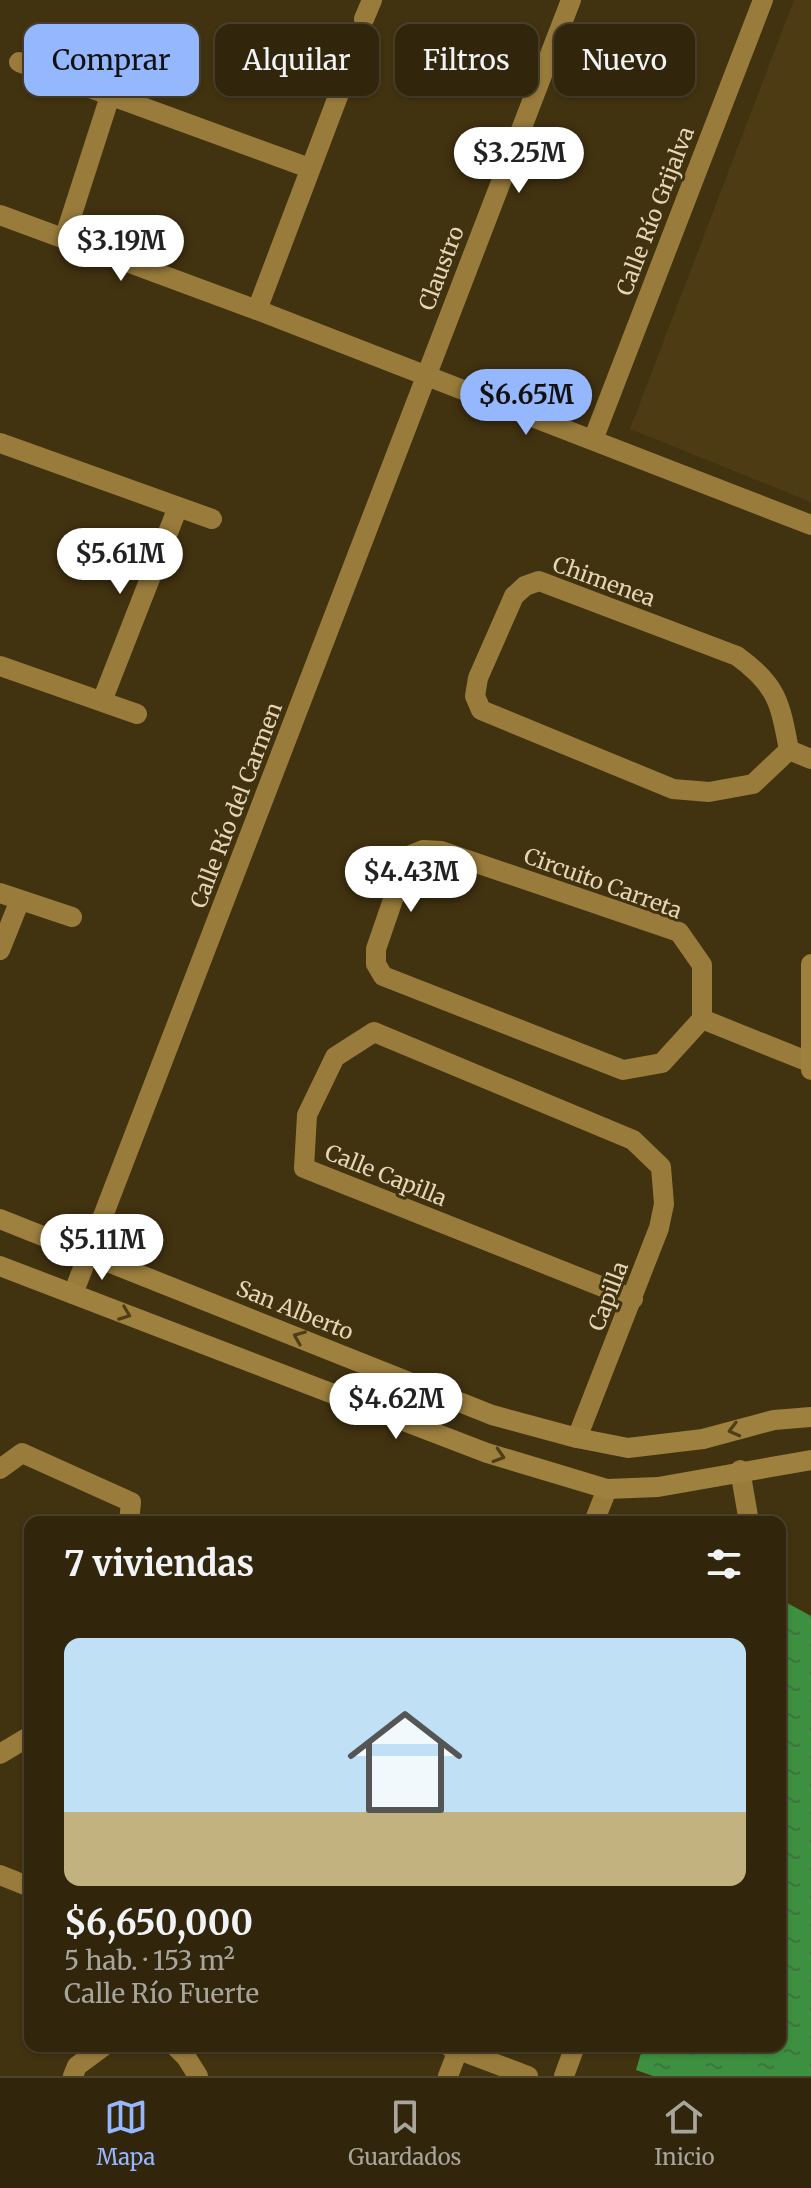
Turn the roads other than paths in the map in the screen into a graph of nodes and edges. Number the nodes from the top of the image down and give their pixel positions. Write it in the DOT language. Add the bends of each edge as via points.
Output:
graph roads {
  1 [pos="571,0"];
  2 [pos="763,0"];
  3 [pos="19,62"];
  4 [pos="24,64"];
  5 [pos="110,96"];
  6 [pos="338,96"];
  7 [pos="309,168"];
  8 [pos="0,215"];
  9 [pos="64,239"];
  10 [pos="257,310"];
  11 [pos="425,375"];
  12 [pos="593,440"];
  13 [pos="0,443"];
  14 [pos="178,507"];
  15 [pos="212,519"];
  16 [pos="811,525"];
  17 [pos="0,666"];
  18 [pos="102,701"];
  19 [pos="137,714"];
  20 [pos="789,750"];
  21 [pos="811,759"];
  22 [pos="0,893"];
  23 [pos="20,900"];
  24 [pos="72,917"];
  25 [pos="0,950"];
  26 [pos="811,964"];
  27 [pos="702,1019"];
  28 [pos="810,1066"];
  29 [pos="661,1167"];
  30 [pos="0,1219"];
  31 [pos="91,1253"];
  32 [pos="0,1266"];
  33 [pos="73,1294"];
  34 [pos="633,1299"];
  35 [pos="811,1417"];
  36 [pos="577,1438"];
  37 [pos="811,1460"];
  38 [pos="0,1469"];
  39 [pos="740,1470"];
  40 [pos="607,1489"];
  41 [pos="130,1516"];
  42 [pos="596,1516"];
  43 [pos="748,1516"];
  44 [pos="24,1740"];
  45 [pos="0,1754"];
  46 [pos="0,1875"];
  47 [pos="24,1885"];
  48 [pos="96,2052"];
  49 [pos="181,2052"];
  50 [pos="452,2052"];
  51 [pos="464,2052"];
  52 [pos="573,2052"];
  53 [pos="73,2076"];
  54 [pos="198,2076"];
  55 [pos="448,2076"];
  56 [pos="528,2076"];
  57 [pos="564,2076"];
  1 -- 11 [label="street, Claustro"];
  2 -- 12 [label="street, Calle Río Grijalva"];
  3 -- 4 [label="street"];
  5 -- 7 [label="street"];
  5 -- 9 [label="street"];
  6 -- 7 [label="street"];
  7 -- 10 [label="street"];
  8 -- 9 [label="street"];
  9 -- 10 [label="street"];
  10 -- 11 [label="street"];
  11 -- 12 [label="street"];
  11 -- 31 [label="street, Calle Río del Carmen"];
  12 -- 16 [label="street"];
  13 -- 14 [label="street"];
  14 -- 15 [label="street"];
  14 -- 18 [label="street"];
  17 -- 18 [label="street"];
  18 -- 19 [label="street"];
  20 -- 20 [label="street, Chimenea" via="753,784 709,792 673,789 481,710 475,696 478,678 514,596 539,581 737,656 762,674 781,707"];
  20 -- 21 [label="street"];
  22 -- 23 [label="street"];
  23 -- 24 [label="street"];
  23 -- 25 [label="street"];
  26 -- 28 [label="street"];
  27 -- 27 [label="street, Circuito Carreta" via="662,1063 623,1070 383,976 376,949 408,856 441,851 679,932 702,965"];
  27 -- 28 [label="street"];
  29 -- 34 [label="street, Capilla" via="664,1204"];
  29 -- 34 [label="street, Calle Capilla" via="633,1140 374,1032 335,1057 307,1115 304,1168"];
  30 -- 31 [label="street, San Alberto"];
  31 -- 33 [label="street, Calle Río del Carmen"];
  36 -- 31 [label="street, San Alberto, one-way" via="492,1415"];
  32 -- 33 [label="street"];
  33 -- 40 [label="street, one-way" via="487,1453"];
  34 -- 36 [label="street, Capilla"];
  35 -- 36 [label="street, San Alberto, one-way" via="628,1448"];
  37 -- 39 [label="street"];
  38 -- 41 [label="street" via="22,1453 131,1502"];
  39 -- 40 [label="street" via="658,1487"];
  39 -- 43 [label="street"];
  40 -- 42 [label="street"];
  44 -- 45 [label="street"];
  46 -- 47 [label="street"];
  48 -- 53 [label="street" via="77,2066"];
  49 -- 54 [label="street"];
  50 -- 55 [label="street"];
  51 -- 56 [label="street"];
  52 -- 57 [label="street"];
}
